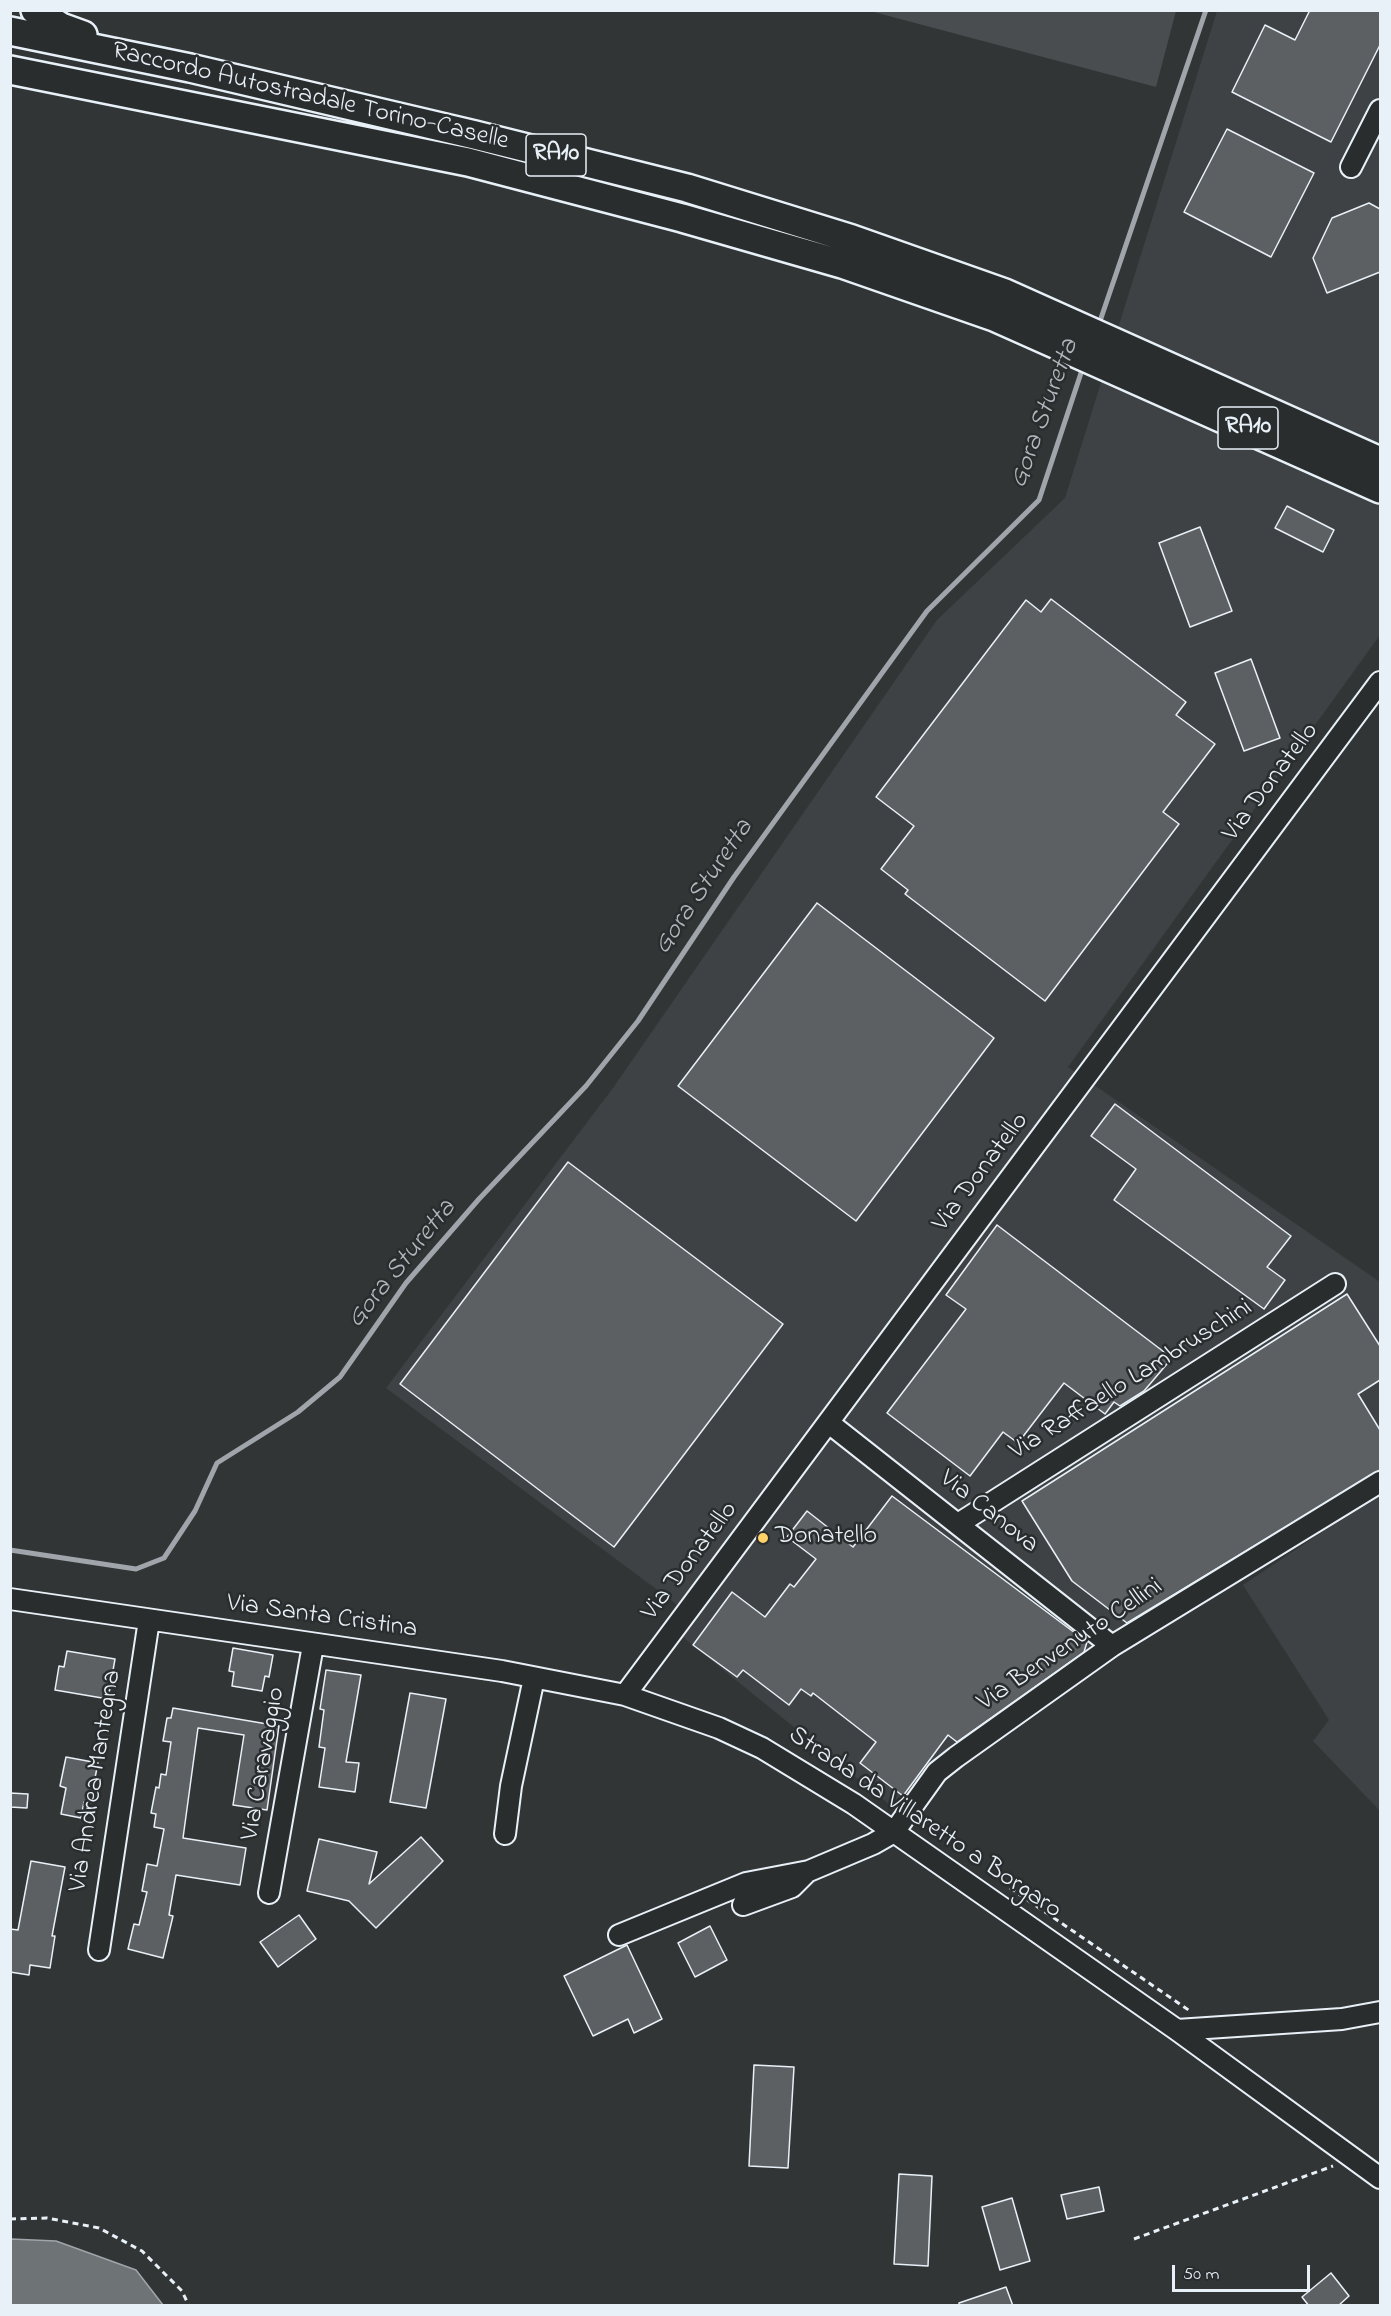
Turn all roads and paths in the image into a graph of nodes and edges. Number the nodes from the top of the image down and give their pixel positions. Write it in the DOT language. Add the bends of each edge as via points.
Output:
graph roads {
  1 [pos="35,10"];
  2 [pos="10,32"];
  3 [pos="190,68"];
  4 [pos="10,70"];
  5 [pos="1380,110"];
  6 [pos="1351,167"];
  7 [pos="1083,342"];
  8 [pos="1119,357"];
  9 [pos="1380,461"];
  10 [pos="1380,489"];
  11 [pos="1380,682"];
  12 [pos="1335,1284"];
  13 [pos="829,1423"];
  14 [pos="1380,1482"];
  15 [pos="958,1524"];
  16 [pos="10,1599"];
  17 [pos="149,1620"];
  18 [pos="313,1645"];
  19 [pos="1112,1646"];
  20 [pos="534,1678"];
  21 [pos="625,1695"];
  22 [pos="894,1832"];
  23 [pos="505,1834"];
  24 [pos="809,1871"];
  25 [pos="269,1893"];
  26 [pos="743,1905"];
  27 [pos="619,1935"];
  28 [pos="99,1950"];
  29 [pos="1380,2012"];
  30 [pos="1177,2030"];
  31 [pos="1353,2158"];
  32 [pos="1380,2178"];
  33 [pos="10,2219"];
  34 [pos="1134,2239"];
  35 [pos="189,2306"];
  1 -- 3 [label="highway" via="79,34"];
  2 -- 3 [label="highway, Raccordo Autostradale Torino-Caselle / RA10"];
  3 -- 7 [label="highway, Raccordo Autostradale Torino-Caselle / RA10" via="687,188 1005,292"];
  4 -- 7 [label="highway, Raccordo Autostradale Torino-Caselle / RA10" via="468,162 853,268 994,317"];
  5 -- 6 [label="street"];
  7 -- 8 [label="highway, Raccordo Autostradale Torino-Caselle / RA10"];
  8 -- 9 [label="highway, Raccordo Autostradale Torino-Caselle / RA10"];
  8 -- 10 [label="highway, Raccordo Autostradale Torino-Caselle / RA10"];
  11 -- 13 [label="street, Via Donatello"];
  12 -- 15 [label="street, Via Raffaello Lambruschini"];
  13 -- 15 [label="street, Via Canova"];
  13 -- 21 [label="street, Via Donatello"];
  14 -- 19 [label="street, Via Benvenuto Cellini"];
  15 -- 19 [label="street, Via Canova"];
  16 -- 17 [label="street, Via Santa Cristina"];
  17 -- 18 [label="street, Via Santa Cristina"];
  17 -- 28 [label="street, Via Andrea Mantegna"];
  18 -- 20 [label="street, Via Santa Cristina"];
  18 -- 25 [label="street, Via Caravaggio"];
  19 -- 22 [label="street, Via Benvenuto Cellini" via="944,1767"];
  20 -- 21 [label="street, Via Santa Cristina"];
  20 -- 23 [label="street"];
  21 -- 22 [label="street, Strada da Villaretto a Borgaro" via="719,1728 762,1748"];
  22 -- 24 [label="street, Via Benvenuto Cellini"];
  22 -- 30 [label="street, Strada da Villaretto a Borgaro"];
  24 -- 26 [label="street, Via Benvenuto Cellini" via="792,1887"];
  24 -- 27 [label="street, Via Benvenuto Cellini" via="746,1883"];
  29 -- 30 [label="street" via="1342,2019"];
  30 -- 31 [label="street, Strada da Villaretto a Borgaro"];
  31 -- 32 [label="street, Strada da Villaretto a Borgaro"];
  31 -- 34 [label="path"];
  33 -- 35 [label="path" via="47,2218 99,2228 142,2251 182,2291"];
}
